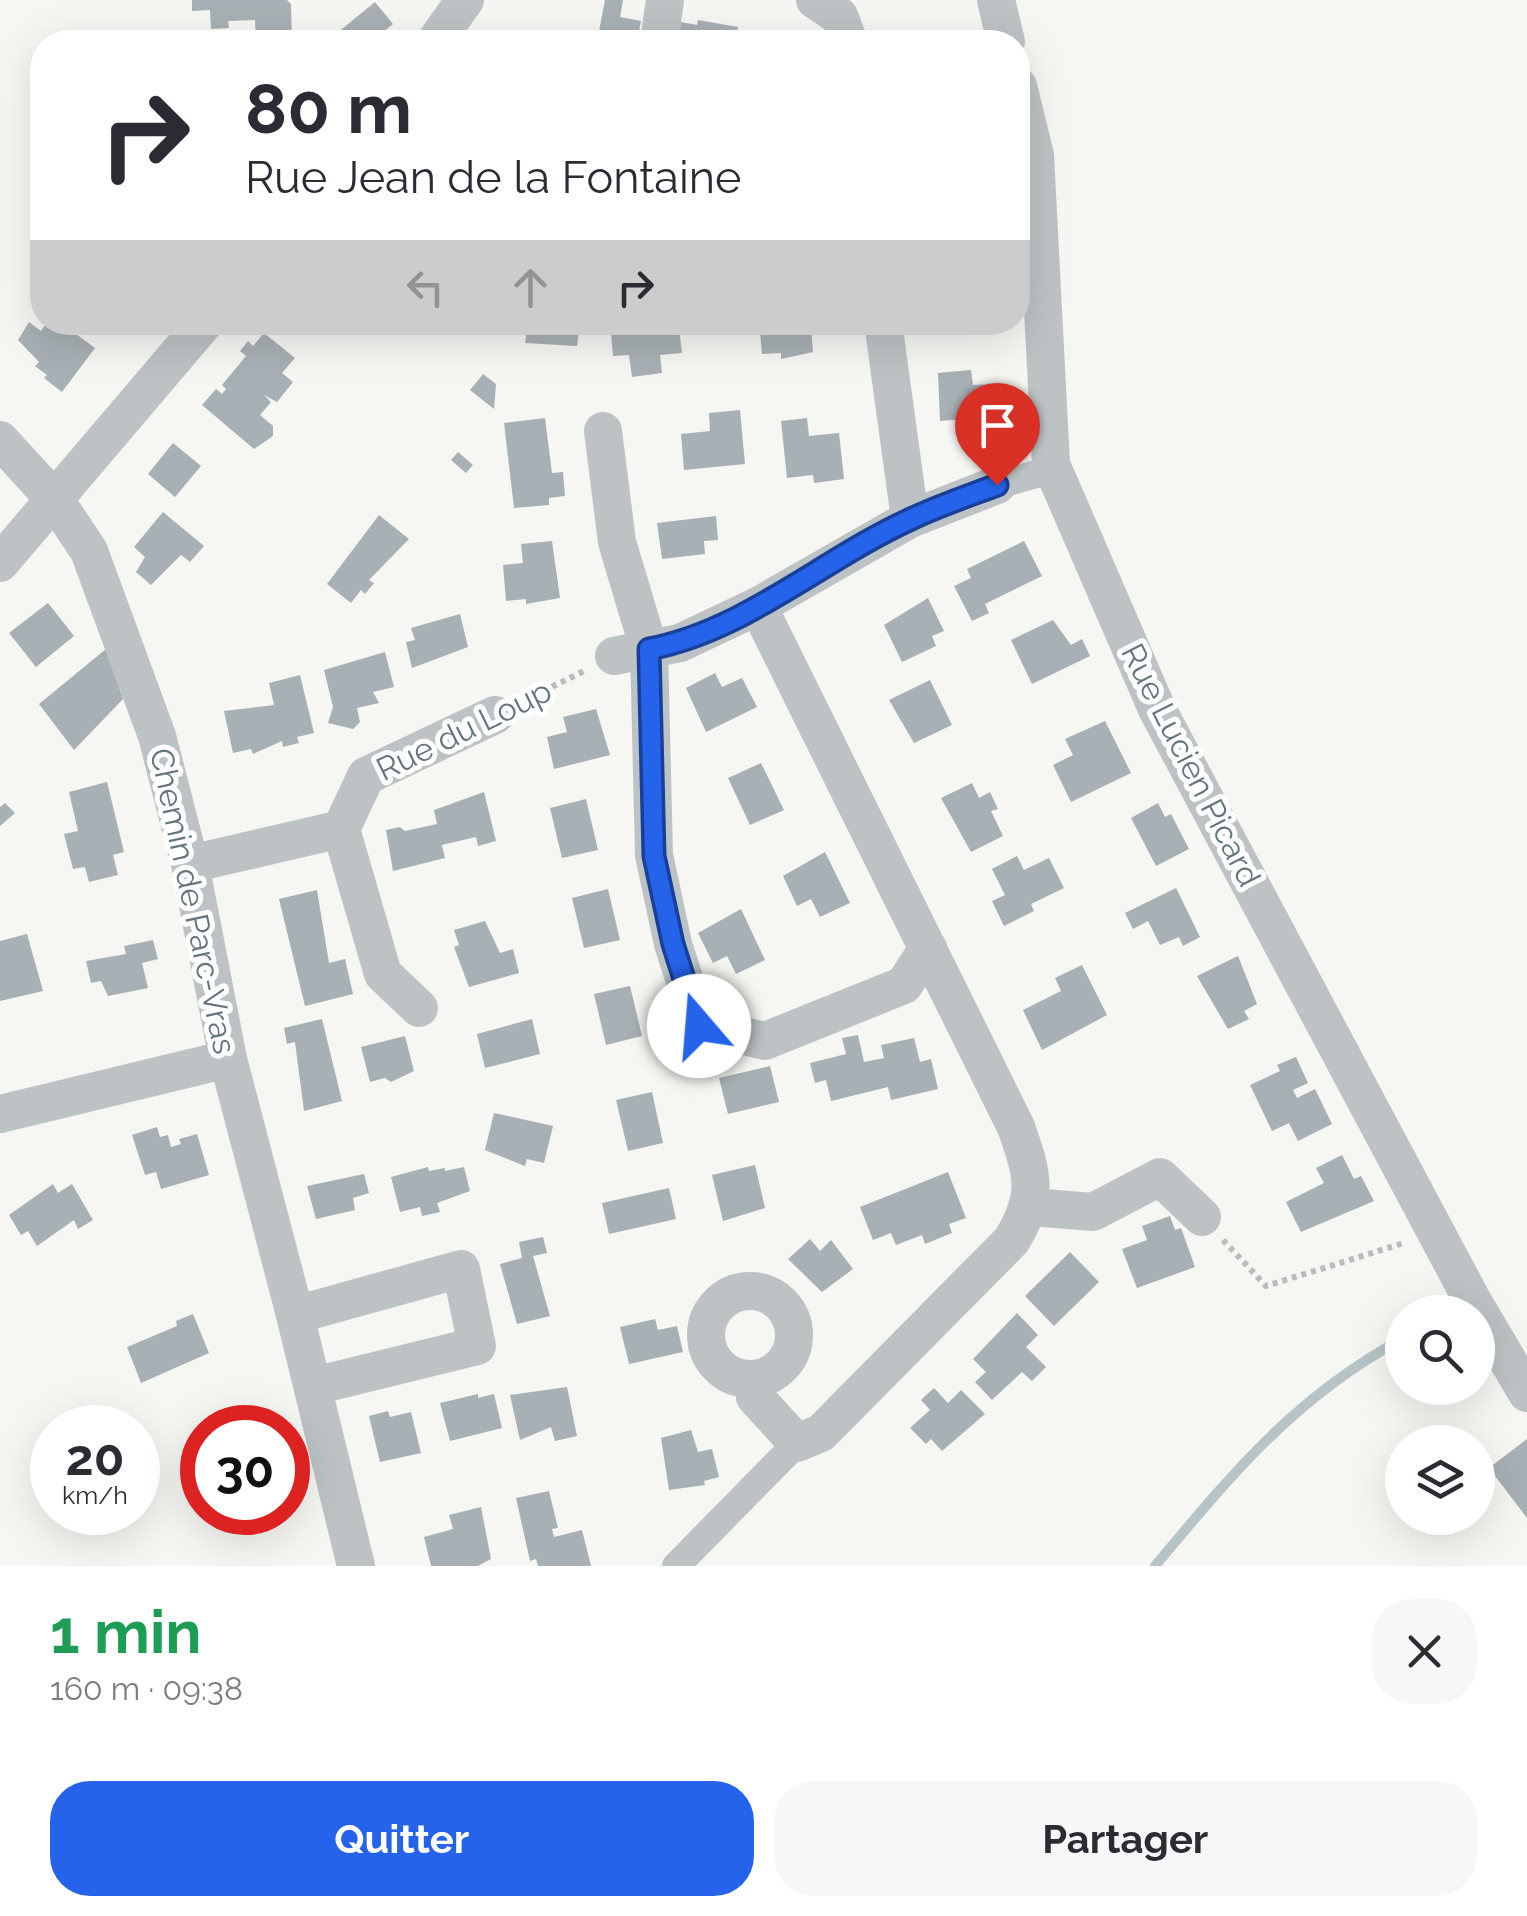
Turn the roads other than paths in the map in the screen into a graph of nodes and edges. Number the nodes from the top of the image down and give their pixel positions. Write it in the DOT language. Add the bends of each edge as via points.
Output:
graph roads {
  1 [pos="464,0"];
  2 [pos="665,0"];
  3 [pos="815,0"];
  4 [pos="996,0"];
  5 [pos="443,30"];
  6 [pos="661,30"];
  7 [pos="844,30"];
  8 [pos="1003,30"];
  9 [pos="1030,135"];
  10 [pos="194,335"];
  11 [pos="885,335"];
  12 [pos="604,430"];
  13 [pos="0,440"];
  14 [pos="1051,464"];
  15 [pos="997,485"];
  16 [pos="56,500"];
  17 [pos="910,519"];
  18 [pos="0,563"];
  19 [pos="758,606"];
  20 [pos="631,652"];
  21 [pos="494,714"];
  22 [pos="341,829"];
  23 [pos="190,864"];
  24 [pos="928,948"];
  25 [pos="419,1008"];
  26 [pos="228,1060"];
  27 [pos="0,1114"];
  28 [pos="1031,1207"];
  29 [pos="1202,1216"];
  30 [pos="295,1315"];
  31 [pos="755,1379"];
  32 [pos="314,1386"];
  33 [pos="1527,1393"];
  34 [pos="797,1443"];
  35 [pos="356,1566"];
  36 [pos="676,1566"];
  1 -- 5 [label="street"];
  2 -- 6 [label="street"];
  3 -- 7 [label="street" via="839,16"];
  4 -- 8 [label="street"];
  9 -- 14 [label="street, Rue Lucien Picard"];
  10 -- 16 [label="street"];
  11 -- 17 [label="street"];
  12 -- 20 [label="street"];
  13 -- 16 [label="street, Chemin de Parc-Vras"];
  14 -- 15 [label="street"];
  14 -- 33 [label="street, Rue Lucien Picard" via="1157,710"];
  15 -- 17 [label="street"];
  16 -- 18 [label="street"];
  16 -- 23 [label="street, Chemin de Parc-Vras" via="89,551 157,736"];
  17 -- 19 [label="street"];
  19 -- 20 [label="street" via="680,643"];
  19 -- 24 [label="street"];
  20 -- 24 [label="street" via="654,856 699,1026 765,1041 904,985"];
  21 -- 22 [label="street, Rue du Loup" via="366,776"];
  22 -- 23 [label="street"];
  22 -- 25 [label="street" via="383,974"];
  23 -- 26 [label="street, Chemin de Parc-Vras"];
  24 -- 28 [label="street" via="1016,1127 1031,1171"];
  26 -- 27 [label="street"];
  26 -- 30 [label="street, Chemin de Parc-Vras"];
  28 -- 29 [label="street" via="1093,1212 1160,1176"];
  28 -- 34 [label="street" via="1012,1240 821,1433"];
  30 -- 32 [label="street, Chemin de Parc-Vras"];
  30 -- 32 [label="street" via="461,1269 476,1346"];
  31 -- 34 [label="street" via="755,1397"];
  32 -- 35 [label="street, Chemin de Parc-Vras"];
  34 -- 36 [label="street"];
}
